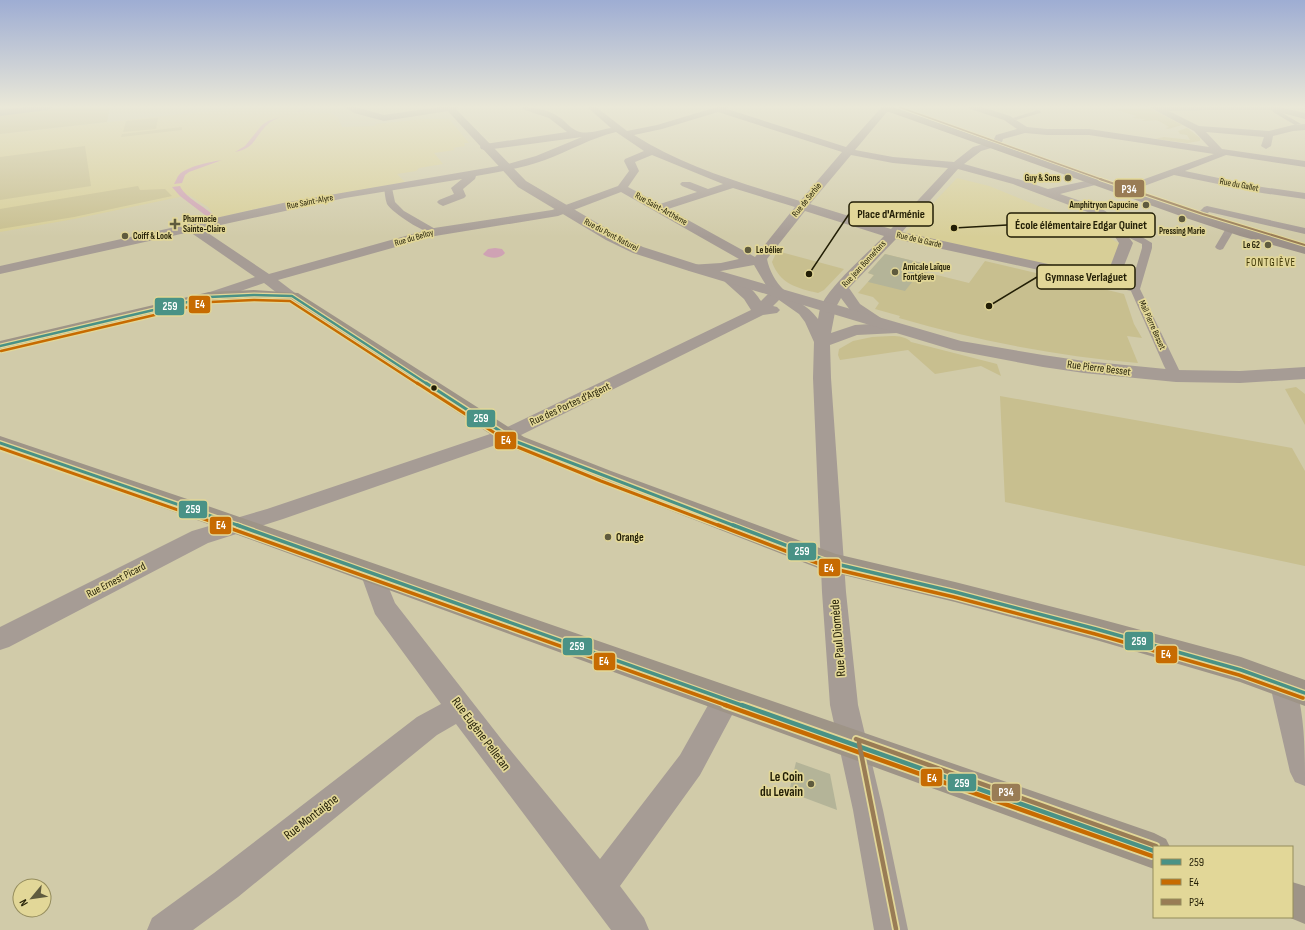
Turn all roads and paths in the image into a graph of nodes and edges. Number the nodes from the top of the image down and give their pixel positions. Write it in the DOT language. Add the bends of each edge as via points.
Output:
graph roads {
  1 [pos="488,150"];
  2 [pos="559,150"];
  3 [pos="843,150"];
  4 [pos="975,150"];
  5 [pos="1007,150"];
  6 [pos="1214,150"];
  7 [pos="1266,150"];
  8 [pos="652,151"];
  9 [pos="1218,151"];
  10 [pos="848,152"];
  11 [pos="1264,158"];
  12 [pos="1305,164"];
  13 [pos="956,165"];
  14 [pos="505,168"];
  15 [pos="440,170"];
  16 [pos="1177,173"];
  17 [pos="1292,173"];
  18 [pos="469,174"];
  19 [pos="1095,182"];
  20 [pos="412,184"];
  21 [pos="686,184"];
  22 [pos="733,184"];
  23 [pos="388,188"];
  24 [pos="622,188"];
  25 [pos="1121,191"];
  26 [pos="709,193"];
  27 [pos="1047,193"];
  28 [pos="1305,197"];
  29 [pos="443,202"];
  30 [pos="804,206"];
  31 [pos="660,208"];
  32 [pos="565,209"];
  33 [pos="1202,214"];
  34 [pos="192,228"];
  35 [pos="1116,228"];
  36 [pos="1305,231"];
  37 [pos="434,232"];
  38 [pos="1228,232"];
  39 [pos="892,234"];
  40 [pos="1220,247"];
  41 [pos="1305,250"];
  42 [pos="756,260"];
  43 [pos="694,268"];
  44 [pos="0,270"];
  45 [pos="266,278"];
  46 [pos="730,279"];
  47 [pos="1110,279"];
  48 [pos="841,288"];
  49 [pos="1135,289"];
  50 [pos="778,293"];
  51 [pos="292,296"];
  52 [pos="208,298"];
  53 [pos="828,307"];
  54 [pos="759,310"];
  55 [pos="812,321"];
  56 [pos="876,321"];
  57 [pos="897,328"];
  58 [pos="822,342"];
  59 [pos="0,346"];
  60 [pos="1305,373"];
  61 [pos="1176,376"];
  62 [pos="506,435"];
  63 [pos="0,443"];
  64 [pos="234,525"];
  65 [pos="832,563"];
  66 [pos="373,575"];
  67 [pos="0,639"];
  68 [pos="1294,689"];
  69 [pos="726,700"];
  70 [pos="460,707"];
  71 [pos="854,744"];
  72 [pos="1305,772"];
  73 [pos="1153,851"];
  74 [pos="600,886"];
  75 [pos="1293,900"];
  76 [pos="1305,904"];
  77 [pos="164,930"];
  78 [pos="632,930"];
  79 [pos="891,930"];
  1 -- 14 [label="street, Rue du Pont Naturel"];
  2 -- 14 [label="street, Rue Saint-Alyre"];
  3 -- 10 [label="street"];
  4 -- 13 [label="street, Rue Jean Bonnefons"];
  5 -- 19 [label="main road"];
  6 -- 9 [label="street"];
  7 -- 11 [label="street"];
  8 -- 22 [label="street, Rue de la Garde"];
  8 -- 24 [label="street" via="629,161 634,171"];
  9 -- 11 [label="street"];
  9 -- 16 [label="street" via="1222,154"];
  10 -- 13 [label="street" via="893,160"];
  10 -- 30 [label="street, Rue de Serbie"];
  11 -- 12 [label="street"];
  11 -- 17 [label="street"];
  13 -- 27 [label="street"];
  13 -- 39 [label="street, Rue Jean Bonnefons"];
  14 -- 18 [label="street, Rue Saint-Alyre"];
  14 -- 32 [label="street, Rue du Pont Naturel" via="522,184"];
  15 -- 20 [label="street" via="407,176"];
  16 -- 25 [label="street"];
  16 -- 28 [label="street, Rue du Gallet"];
  18 -- 20 [label="street, Rue Saint-Alyre"];
  18 -- 29 [label="street" via="471,177 457,188 460,196"];
  19 -- 25 [label="main road"];
  19 -- 27 [label="street"];
  20 -- 23 [label="street, Rue Saint-Alyre"];
  21 -- 26 [label="street"];
  22 -- 26 [label="street"];
  22 -- 30 [label="street, Rue de la Garde"];
  23 -- 34 [label="street, Rue Saint-Alyre" via="283,207"];
  23 -- 37 [label="street" via="391,203 401,213"];
  24 -- 31 [label="street, Rue Saint-Arthème"];
  24 -- 32 [label="street, Rue Saint-Arthème"];
  25 -- 41 [label="main road" via="1231,229"];
  26 -- 31 [label="street"];
  27 -- 35 [label="street" via="1097,211 1106,216"];
  30 -- 39 [label="street, Rue de la Garde"];
  30 -- 42 [label="street, Rue de Serbie"];
  31 -- 42 [label="street, Rue Saint-Arthème"];
  32 -- 37 [label="street, Rue du Belloy" via="545,215"];
  32 -- 43 [label="street, Rue du Pont Naturel" via="638,250"];
  33 -- 36 [label="street" via="1207,209"];
  34 -- 44 [label="street, Rue Saint-Alyre"];
  34 -- 45 [label="street"];
  35 -- 47 [label="street" via="1126,243"];
  35 -- 49 [label="street, Mail Pierre Besset" via="1146,243 1147,248"];
  37 -- 45 [label="street, Rue du Belloy"];
  38 -- 40 [label="street"];
  39 -- 47 [label="street, Rue de la Garde" via="1096,280"];
  39 -- 48 [label="street, Rue Jean Bonnefons"];
  42 -- 43 [label="street" via="728,266"];
  42 -- 50 [label="street"];
  43 -- 46 [label="street, Rue du Pont Naturel"];
  45 -- 51 [label="street"];
  45 -- 52 [label="street, Rue du Belloy"];
  46 -- 50 [label="street, Rue du Pont Naturel"];
  46 -- 54 [label="street, Rue du Pont Naturel" via="750,296"];
  47 -- 49 [label="street, Rue de la Garde" via="1118,285"];
  48 -- 53 [label="street, Rue Jean Bonnefons"];
  48 -- 56 [label="street" via="855,307"];
  49 -- 61 [label="street, Mail Pierre Besset"];
  50 -- 53 [label="street, Rue du Pont Naturel"];
  50 -- 54 [label="street, Rue des Portes d'Argent"];
  50 -- 55 [label="street, Rue Paul Diomède" via="804,310"];
  51 -- 52 [label="main road"];
  51 -- 62 [label="main road"];
  52 -- 59 [label="main road"];
  53 -- 56 [label="street, Rue du Pont Naturel"];
  53 -- 58 [label="street, Rue Paul Diomède"];
  54 -- 55 [label="street" via="793,311"];
  54 -- 62 [label="street, Rue des Portes d'Argent"];
  55 -- 58 [label="street, Rue Paul Diomède"];
  56 -- 57 [label="street, Rue du Pont Naturel"];
  57 -- 58 [label="street" via="855,330"];
  57 -- 61 [label="street, Rue Pierre Besset" via="959,346 1043,361"];
  58 -- 65 [label="street, Rue Paul Diomède"];
  60 -- 61 [label="street, Rue Pierre Besset" via="1240,377"];
  62 -- 64 [label="street, Rue des Portes d'Argent" via="275,514"];
  62 -- 65 [label="main road" via="517,442 603,476"];
  63 -- 64 [label="main road"];
  64 -- 66 [label="main road"];
  64 -- 67 [label="street, Rue Ernest Picard" via="200,537"];
  65 -- 68 [label="main road" via="1096,629 1241,670"];
  65 -- 71 [label="street, Rue Paul Diomède" via="844,705"];
  66 -- 69 [label="main road"];
  66 -- 70 [label="street, Rue Eugène Pelletan" via="384,607"];
  68 -- 72 [label="street"];
  69 -- 71 [label="main road"];
  69 -- 74 [label="street" via="690,765"];
  70 -- 74 [label="street, Rue Eugène Pelletan"];
  70 -- 77 [label="street, Rue Montaigne" via="427,726 226,885"];
  71 -- 73 [label="main road"];
  71 -- 79 [label="street, Rue Paul Diomède"];
  74 -- 78 [label="street, Rue Eugène Pelletan"];
  75 -- 76 [label="main road"];
}
